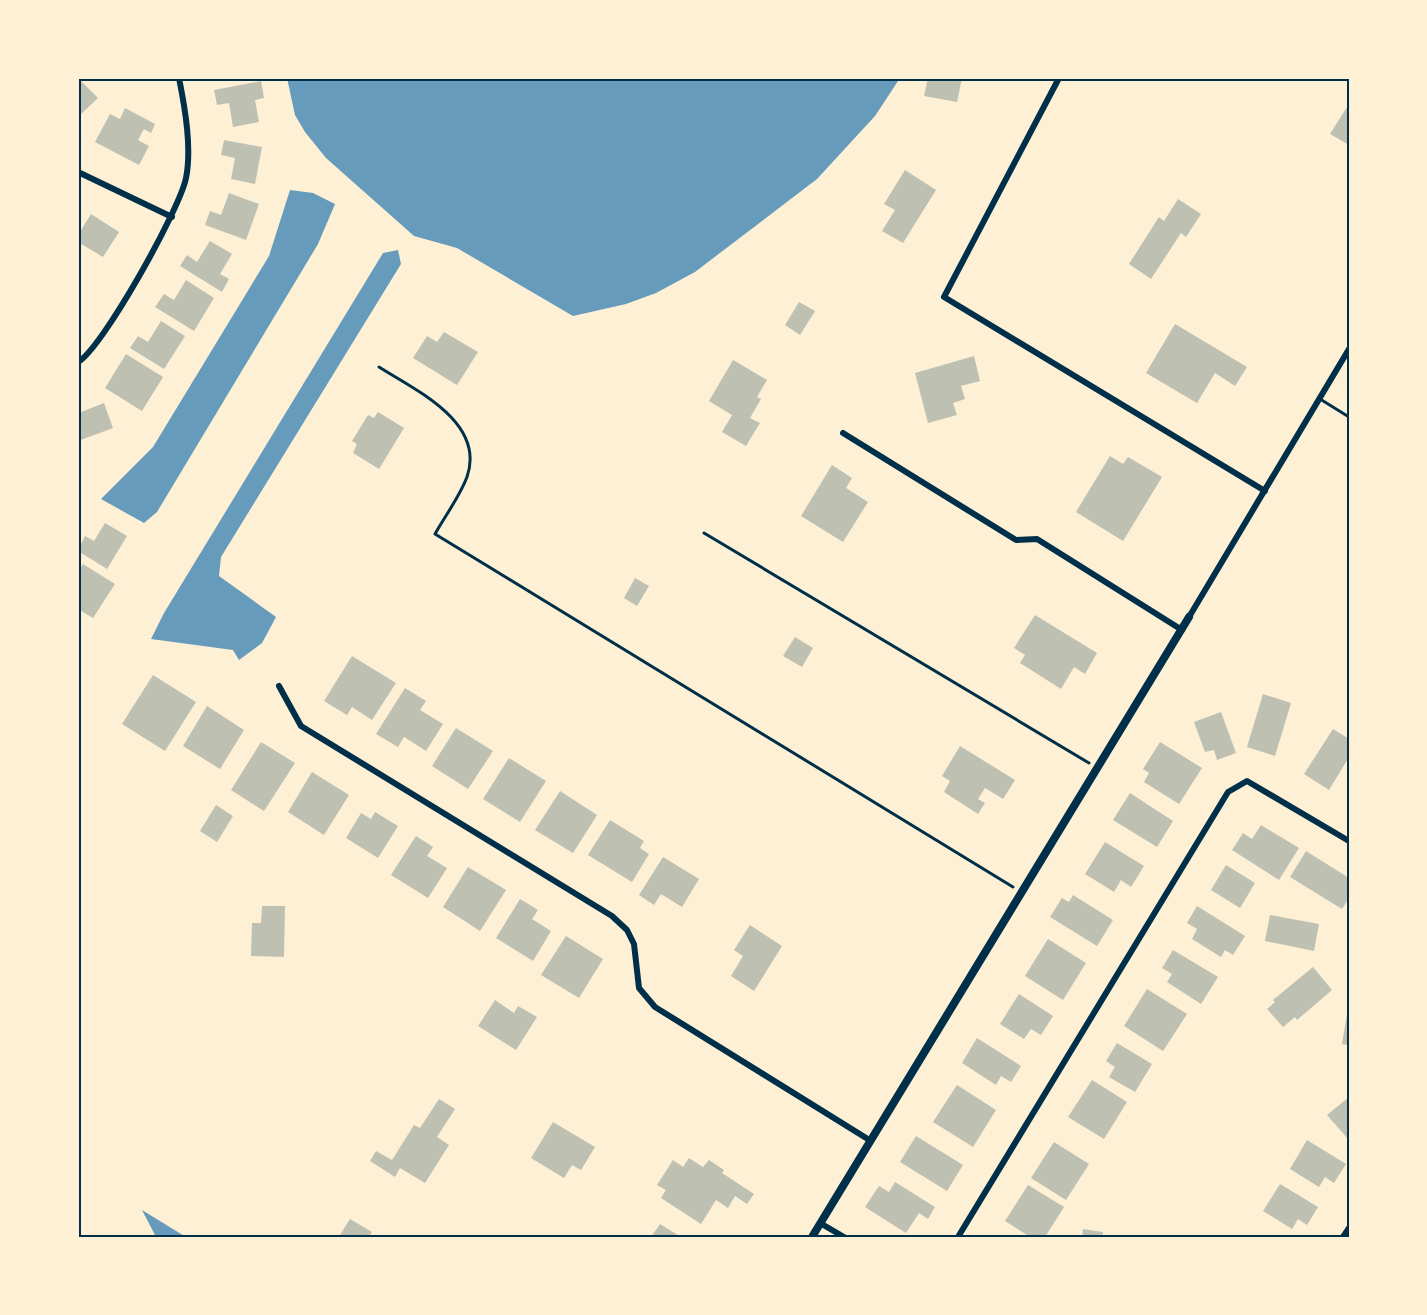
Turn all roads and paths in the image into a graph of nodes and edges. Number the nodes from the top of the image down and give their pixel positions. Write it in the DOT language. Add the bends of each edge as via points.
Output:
graph roads {
  1 [pos="179,78"];
  2 [pos="1059,78"];
  3 [pos="78,172"];
  4 [pos="172,217"];
  5 [pos="1349,349"];
  6 [pos="78,362"];
  7 [pos="379,367"];
  8 [pos="1320,399"];
  9 [pos="1349,417"];
  10 [pos="843,433"];
  11 [pos="1265,491"];
  12 [pos="704,533"];
  13 [pos="1189,617"];
  14 [pos="1182,630"];
  15 [pos="279,686"];
  16 [pos="1098,769"];
  17 [pos="1349,841"];
  18 [pos="1022,893"];
  19 [pos="871,1141"];
  20 [pos="820,1223"];
  21 [pos="1349,1228"];
  22 [pos="812,1237"];
  23 [pos="844,1237"];
  24 [pos="958,1237"];
  25 [pos="1343,1237"];
  1 -- 4 [label="street" via="187,146 186,178"];
  2 -- 11 [label="street" via="944,297"];
  3 -- 4 [label="street"];
  4 -- 6 [label="street" via="101,337 87,357"];
  5 -- 8 [label="street"];
  7 -- 18 [label="path" via="446,409 462,430 468,453 467,476 435,534"];
  8 -- 9 [label="lane"];
  8 -- 11 [label="street"];
  10 -- 14 [label="street" via="1016,540 1037,538"];
  11 -- 13 [label="street"];
  12 -- 16 [label="path"];
  13 -- 14 [label="street"];
  14 -- 16 [label="street"];
  15 -- 19 [label="street" via="301,726 612,916 627,930 634,944 639,988 655,1007"];
  16 -- 18 [label="street"];
  17 -- 24 [label="street" via="1247,781 1228,792"];
  18 -- 19 [label="street"];
  19 -- 20 [label="street"];
  20 -- 22 [label="street"];
  20 -- 23 [label="street"];
  21 -- 25 [label="street"];
}
